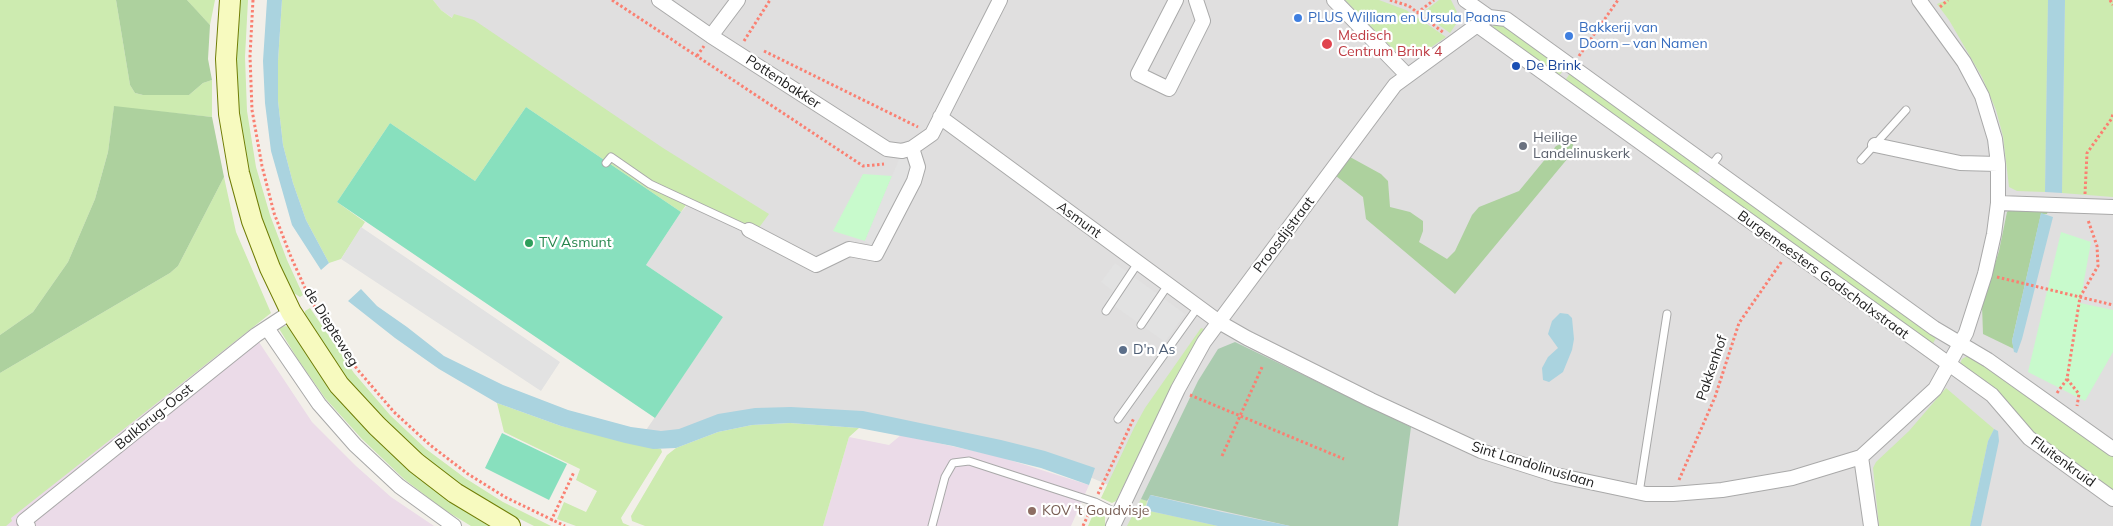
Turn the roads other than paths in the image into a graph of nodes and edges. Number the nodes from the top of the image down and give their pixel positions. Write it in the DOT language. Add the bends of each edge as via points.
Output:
graph roads {
  1 [pos="230,0"];
  2 [pos="659,0"];
  3 [pos="738,0"];
  4 [pos="1000,0"];
  5 [pos="1176,0"];
  6 [pos="1196,0"];
  7 [pos="1334,0"];
  8 [pos="1465,0"];
  9 [pos="1919,0"];
  10 [pos="1489,17"];
  11 [pos="1477,25"];
  12 [pos="714,32"];
  13 [pos="1407,75"];
  14 [pos="1906,110"];
  15 [pos="940,117"];
  16 [pos="1875,145"];
  17 [pos="912,148"];
  18 [pos="1860,160"];
  19 [pos="1714,162"];
  20 [pos="606,163"];
  21 [pos="1998,164"];
  22 [pos="1694,187"];
  23 [pos="1998,203"];
  24 [pos="2113,207"];
  25 [pos="749,230"];
  26 [pos="1138,263"];
  27 [pos="1168,285"];
  28 [pos="1198,307"];
  29 [pos="1106,311"];
  30 [pos="291,312"];
  31 [pos="1667,314"];
  32 [pos="1219,322"];
  33 [pos="1141,325"];
  34 [pos="267,328"];
  35 [pos="1960,343"];
  36 [pos="1948,365"];
  37 [pos="1118,419"];
  38 [pos="2113,449"];
  39 [pos="1862,458"];
  40 [pos="1639,493"];
  41 [pos="2113,499"];
  42 [pos="1116,520"];
  43 [pos="28,526"];
  44 [pos="454,526"];
  45 [pos="510,526"];
  46 [pos="932,526"];
  47 [pos="1870,526"];
  1 -- 30 [label="street, de Diepteweg" via="226,58 229,114 239,173 252,221"];
  2 -- 12 [label="street, Pottenbakker"];
  3 -- 12 [label="street"];
  4 -- 15 [label="street"];
  5 -- 6 [label="street" via="1138,74 1169,89 1203,21"];
  7 -- 13 [label="street"];
  8 -- 10 [label="street, Burgemeesters Godschalxstraat"];
  9 -- 21 [label="street, Sint Landolinuslaan" via="1937,32 1964,62 1982,96 1995,139"];
  10 -- 11 [label="street, Proosdijstraat"];
  10 -- 19 [label="street, Burgemeesters Godschalxstraat" via="1506,19"];
  11 -- 13 [label="street, Proosdijstraat"];
  11 -- 22 [label="street, Burgemeesters Godschalxstraat"];
  12 -- 17 [label="street, Pottenbakker" via="887,149 902,151"];
  13 -- 32 [label="street, Proosdijstraat" via="1394,85"];
  14 -- 16 [label="lane"];
  15 -- 17 [label="street" via="932,134"];
  15 -- 26 [label="street, Asmunt"];
  16 -- 18 [label="lane"];
  16 -- 21 [label="street" via="1960,164"];
  17 -- 25 [label="street" via="918,167 914,181 876,254 849,249 816,265"];
  19 -- 22 [label="street"];
  19 -- 35 [label="street, Burgemeesters Godschalxstraat" via="1934,328"];
  20 -- 25 [label="lane" via="611,157 650,184"];
  21 -- 23 [label="street, Sint Landolinuslaan"];
  22 -- 36 [label="street, Burgemeesters Godschalxstraat"];
  23 -- 24 [label="street"];
  23 -- 35 [label="street, Sint Landolinuslaan" via="1985,274"];
  26 -- 27 [label="street, Asmunt"];
  26 -- 29 [label="lane"];
  27 -- 28 [label="street, Asmunt"];
  27 -- 33 [label="lane"];
  28 -- 32 [label="street, Asmunt"];
  28 -- 37 [label="lane"];
  30 -- 34 [label="street, Balkbrug-Oost"];
  30 -- 45 [label="street, de Diepteweg" via="340,385 377,426 416,464 455,493"];
  31 -- 40 [label="lane"];
  32 -- 40 [label="street, Sint Landolinuslaan" via="1371,400 1481,451 1556,475"];
  32 -- 42 [label="street, Proosdijstraat" via="1184,376"];
  34 -- 43 [label="street, Balkbrug-Oost" via="24,520"];
  34 -- 44 [label="street" via="319,404 355,445 399,486"];
  35 -- 36 [label="street, Sint Landolinuslaan"];
  35 -- 38 [label="street"];
  36 -- 39 [label="street, Sint Landolinuslaan" via="1935,389"];
  36 -- 41 [label="street, Fluitenkruid" via="1992,395 2029,438"];
  39 -- 40 [label="street, Sint Landolinuslaan" via="1792,478 1722,490"];
  39 -- 47 [label="street"];
  42 -- 46 [label="lane" via="1095,502 969,461 953,463 945,477"];
}
